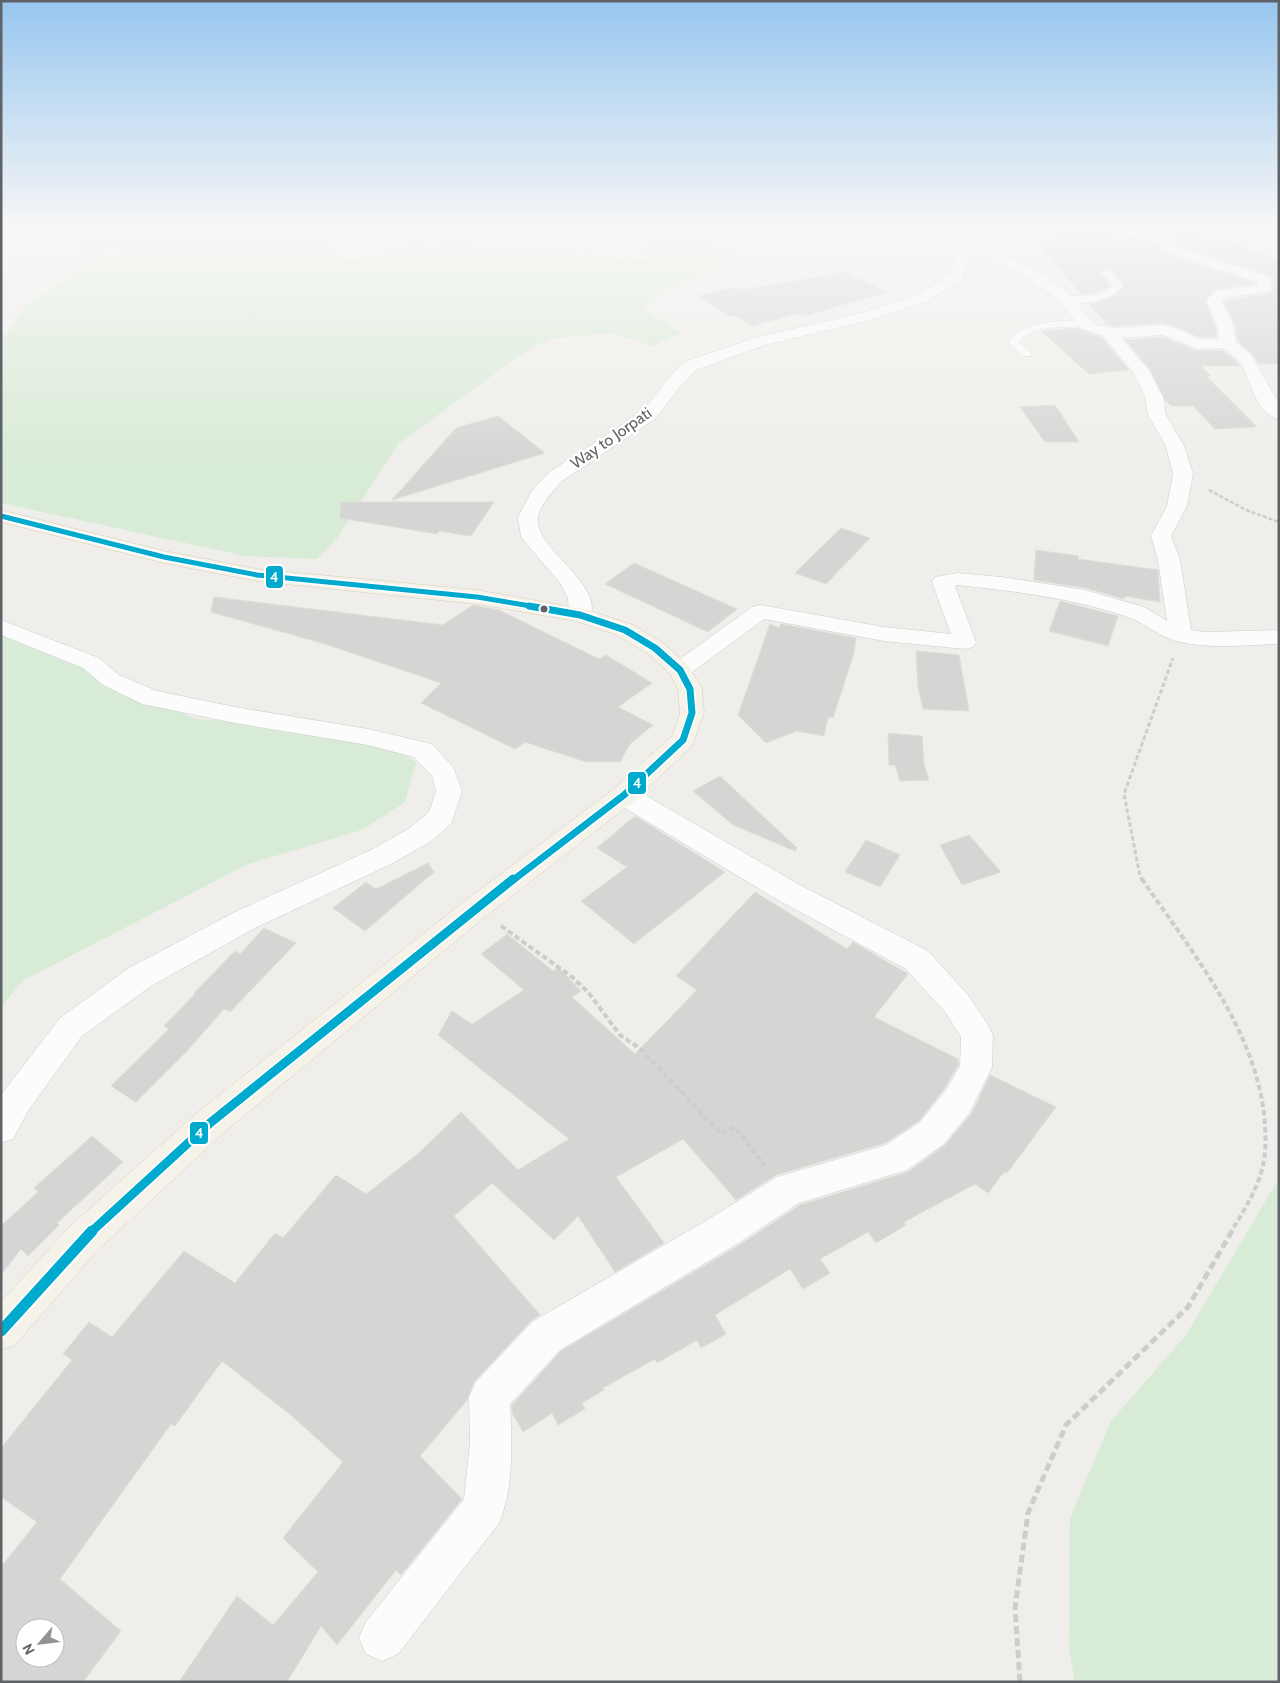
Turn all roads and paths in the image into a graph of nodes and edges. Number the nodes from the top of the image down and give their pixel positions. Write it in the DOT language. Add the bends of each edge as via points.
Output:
graph roads {
  1 [pos="894,308"];
  2 [pos="1072,308"];
  3 [pos="1217,308"];
  4 [pos="1083,323"];
  5 [pos="1108,333"];
  6 [pos="1228,344"];
  7 [pos="1027,354"];
  8 [pos="1279,414"];
  9 [pos="1183,474"];
  10 [pos="1,516"];
  11 [pos="1279,522"];
  12 [pos="580,615"];
  13 [pos="1,627"];
  14 [pos="1180,634"];
  15 [pos="1279,638"];
  16 [pos="680,670"];
  17 [pos="624,795"];
  18 [pos="476,908"];
  19 [pos="1,1128"];
  20 [pos="790,1189"];
  21 [pos="1,1331"];
  22 [pos="382,1638"];
  23 [pos="1020,1682"];
  1 -- 12 [label="street, Way to Jorpati" via="760,341 690,366 650,415 554,477 542,491 528,518 532,537 569,580 579,598"];
  2 -- 4 [label="street"];
  3 -- 6 [label="street" via="1225,324"];
  4 -- 5 [label="street"];
  4 -- 7 [label="lane" via="1031,329 1018,334 1013,342"];
  5 -- 6 [label="street" via="1166,330 1198,344"];
  5 -- 9 [label="street" via="1144,376 1154,397 1157,415 1175,446"];
  6 -- 8 [label="street" via="1253,368 1264,400"];
  9 -- 11 [label="path" via="1246,510"];
  9 -- 14 [label="street" via="1177,506 1161,536 1171,569"];
  10 -- 12 [label="main road" via="164,558 257,575 478,598"];
  12 -- 16 [label="main road" via="625,630 656,648"];
  13 -- 19 [label="street" via="91,663 112,680 151,698 423,750 444,773 449,792 441,817 420,834 381,857 245,920 140,977 71,1027 16,1100"];
  14 -- 15 [label="street" via="1206,639"];
  14 -- 16 [label="street" via="1162,628 1136,612 1085,597 957,579 943,582 965,642 884,634 760,612"];
  14 -- 23 [label="path" via="1124,794 1140,876 1224,1001 1251,1059 1263,1106 1265,1153 1254,1193 1188,1306 1066,1425 1028,1513 1015,1608"];
  16 -- 17 [label="main road" via="690,689 692,713 682,740"];
  17 -- 18 [label="main road"];
  17 -- 20 [label="street" via="788,892 917,960 957,1004 976,1035 976,1067 958,1102 932,1133 895,1159"];
  18 -- 20 [label="path" via="572,977 588,992 620,1035 642,1050 721,1134 735,1127 774,1177"];
  18 -- 21 [label="main road" via="210,1123 82,1240"];
  20 -- 22 [label="street" via="546,1336 489,1397 490,1442 484,1508"];
}
